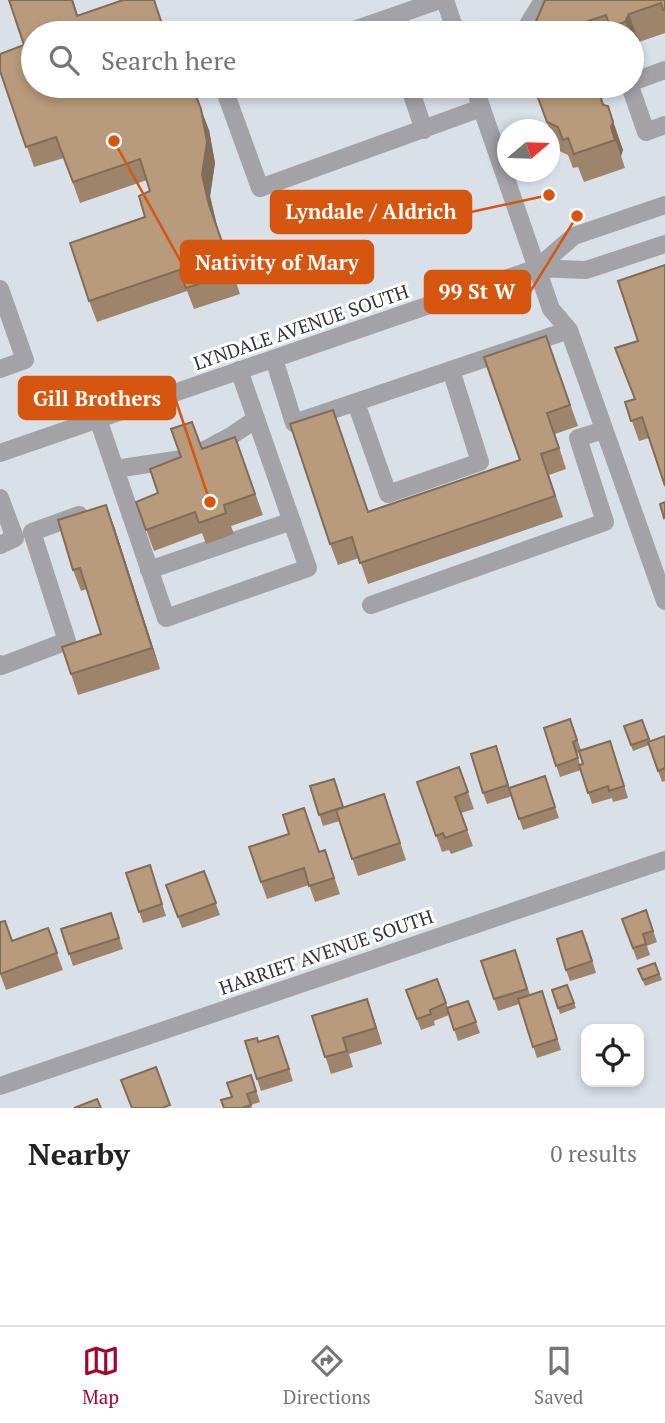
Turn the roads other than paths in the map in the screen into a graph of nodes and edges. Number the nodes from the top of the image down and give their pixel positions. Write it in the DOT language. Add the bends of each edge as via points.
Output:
graph roads {
  1 [pos="442,0"];
  2 [pos="543,0"];
  3 [pos="398,21"];
  4 [pos="451,21"];
  5 [pos="530,21"];
  6 [pos="665,70"];
  7 [pos="644,79"];
  8 [pos="227,98"];
  9 [pos="413,98"];
  10 [pos="478,98"];
  11 [pos="635,98"];
  12 [pos="481,108"];
  13 [pos="665,125"];
  14 [pos="424,130"];
  15 [pos="665,205"];
  16 [pos="665,244"];
  17 [pos="537,268"];
  18 [pos="0,289"];
  19 [pos="569,330"];
  20 [pos="274,359"];
  21 [pos="0,369"];
  22 [pos="239,370"];
  23 [pos="451,370"];
  24 [pos="356,402"];
  25 [pos="97,419"];
  26 [pos="256,419"];
  27 [pos="604,430"];
  28 [pos="203,451"];
  29 [pos="0,453"];
  30 [pos="182,459"];
  31 [pos="115,469"];
  32 [pos="0,498"];
  33 [pos="97,509"];
  34 [pos="292,521"];
  35 [pos="16,538"];
  36 [pos="149,570"];
  37 [pos="665,601"];
  38 [pos="371,605"];
  39 [pos="0,664"];
  40 [pos="665,860"];
  41 [pos="0,1086"];
  1 -- 3 [label="street"];
  1 -- 4 [label="street"];
  2 -- 5 [label="street"];
  6 -- 7 [label="street"];
  8 -- 14 [label="street" via="260,188"];
  9 -- 14 [label="street"];
  10 -- 12 [label="street"];
  11 -- 13 [label="street" via="646,132"];
  12 -- 14 [label="street"];
  12 -- 17 [label="street"];
  15 -- 17 [label="street, LYNDALE AVENUE SOUTH" via="574,236"];
  16 -- 17 [label="street, LYNDALE AVENUE SOUTH" via="586,270"];
  17 -- 19 [label="street" via="551,309"];
  17 -- 20 [label="street, LYNDALE AVENUE SOUTH"];
  18 -- 21 [label="street" via="25,360"];
  19 -- 23 [label="street"];
  19 -- 27 [label="street"];
  20 -- 22 [label="street, LYNDALE AVENUE SOUTH"];
  20 -- 24 [label="street" via="294,424"];
  22 -- 25 [label="street, LYNDALE AVENUE SOUTH"];
  22 -- 26 [label="street"];
  23 -- 24 [label="street"];
  23 -- 24 [label="street" via="480,462 388,494"];
  25 -- 29 [label="street, LYNDALE AVENUE SOUTH"];
  25 -- 31 [label="street"];
  26 -- 28 [label="street"];
  26 -- 34 [label="street"];
  27 -- 37 [label="street"];
  27 -- 38 [label="street" via="578,438 606,522"];
  30 -- 31 [label="street"];
  31 -- 36 [label="street"];
  32 -- 35 [label="street"];
  33 -- 35 [label="street"];
  34 -- 36 [label="street"];
  34 -- 36 [label="street" via="308,568 166,618"];
  35 -- 39 [label="street" via="67,641"];
  40 -- 41 [label="street, HARRIET AVENUE SOUTH"];
}
